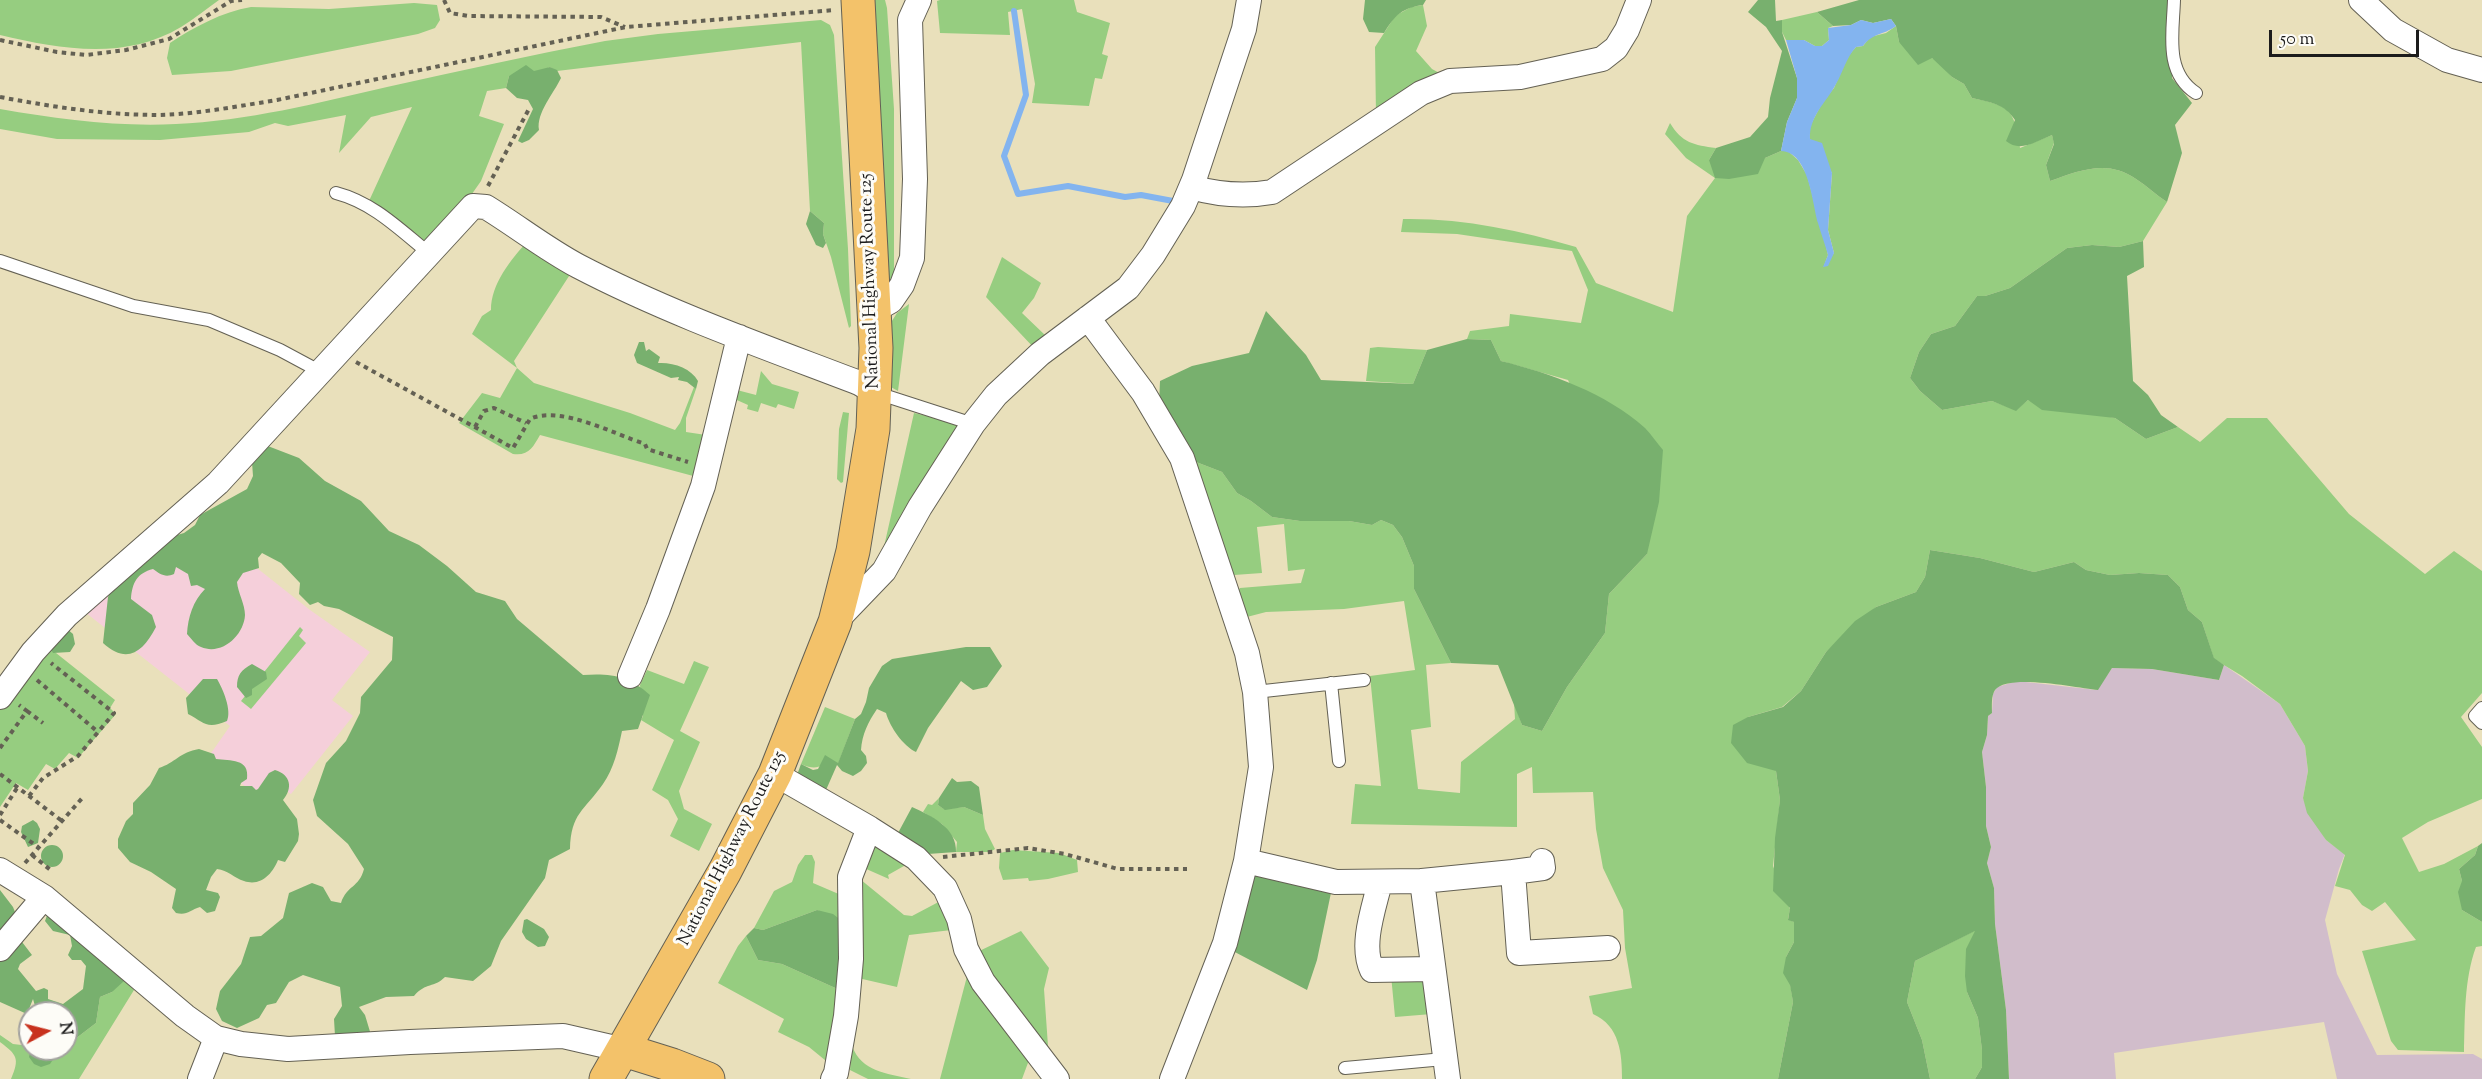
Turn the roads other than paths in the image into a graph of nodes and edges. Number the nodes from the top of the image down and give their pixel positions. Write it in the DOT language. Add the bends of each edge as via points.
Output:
graph roads {
  1 [pos="919,0"];
  2 [pos="1249,0"];
  3 [pos="1639,0"];
  4 [pos="2175,0"];
  5 [pos="2361,0"];
  6 [pos="851,4"];
  7 [pos="2482,70"];
  8 [pos="2196,93"];
  9 [pos="1191,187"];
  10 [pos="336,193"];
  11 [pos="430,254"];
  12 [pos="0,261"];
  13 [pos="875,310"];
  14 [pos="1088,318"];
  15 [pos="739,337"];
  16 [pos="321,372"];
  17 [pos="876,393"];
  18 [pos="973,424"];
  19 [pos="835,621"];
  20 [pos="630,676"];
  21 [pos="1364,680"];
  22 [pos="1331,683"];
  23 [pos="1255,692"];
  24 [pos="7,699"];
  25 [pos="2482,708"];
  26 [pos="2482,723"];
  27 [pos="1339,760"];
  28 [pos="775,774"];
  29 [pos="869,828"];
  30 [pos="1246,861"];
  31 [pos="1542,861"];
  32 [pos="1513,872"];
  33 [pos="6,873"];
  34 [pos="1422,881"];
  35 [pos="1380,882"];
  36 [pos="44,897"];
  37 [pos="1608,948"];
  38 [pos="0,949"];
  39 [pos="1432,969"];
  40 [pos="216,1038"];
  41 [pos="624,1050"];
  42 [pos="1345,1068"];
  43 [pos="1446,1069"];
  44 [pos="201,1079"];
  45 [pos="606,1079"];
  46 [pos="708,1079"];
  47 [pos="833,1079"];
  48 [pos="1057,1079"];
  49 [pos="1172,1079"];
  1 -- 13 [label="street" via="910,20 915,179 912,258 891,301"];
  2 -- 9 [label="street" via="1244,29"];
  3 -- 9 [label="street" via="1616,48 1602,59 1520,77 1450,81 1421,93 1272,192 1250,196 1213,194"];
  4 -- 8 [label="lane" via="2172,42 2176,73 2184,86"];
  5 -- 7 [label="street" via="2393,30 2447,60"];
  6 -- 13 [label="main road, National Highway Route 125"];
  9 -- 14 [label="street" via="1162,240 1128,288"];
  10 -- 11 [label="lane" via="379,212"];
  11 -- 15 [label="street" via="473,206 486,207 575,264"];
  11 -- 16 [label="street"];
  12 -- 16 [label="lane" via="133,306 209,320"];
  13 -- 17 [label="main road, National Highway Route 125"];
  14 -- 18 [label="street" via="1040,354 996,395"];
  14 -- 23 [label="street" via="1143,392 1182,458 1247,653"];
  15 -- 17 [label="street"];
  15 -- 20 [label="street" via="703,486"];
  16 -- 24 [label="street" via="218,483 67,615 19,671"];
  17 -- 18 [label="lane"];
  17 -- 19 [label="main road, National Highway Route 125" via="864,492"];
  18 -- 19 [label="street" via="884,571"];
  19 -- 28 [label="main road, National Highway Route 125"];
  21 -- 22 [label="lane"];
  22 -- 23 [label="lane"];
  22 -- 27 [label="lane"];
  23 -- 30 [label="street" via="1261,767"];
  25 -- 26 [label="lane" via="2475,716"];
  28 -- 29 [label="street"];
  28 -- 41 [label="main road, National Highway Route 125"];
  29 -- 47 [label="street" via="850,877 851,959 846,1016"];
  29 -- 48 [label="street" via="919,862 945,888 982,982"];
  30 -- 35 [label="street" via="1336,882"];
  30 -- 49 [label="street" via="1225,943"];
  31 -- 32 [label="street" via="1543,868"];
  32 -- 34 [label="street"];
  32 -- 37 [label="street" via="1519,953"];
  33 -- 36 [label="street"];
  34 -- 35 [label="street"];
  34 -- 39 [label="street"];
  35 -- 39 [label="street" via="1368,941 1367,960 1372,970"];
  36 -- 38 [label="street"];
  36 -- 40 [label="street"];
  39 -- 43 [label="street"];
  40 -- 41 [label="street" via="288,1049 563,1036"];
  40 -- 44 [label="street"];
  41 -- 45 [label="main road, National Highway Route 125"];
  41 -- 46 [label="main road"];
  42 -- 43 [label="lane"];
}
